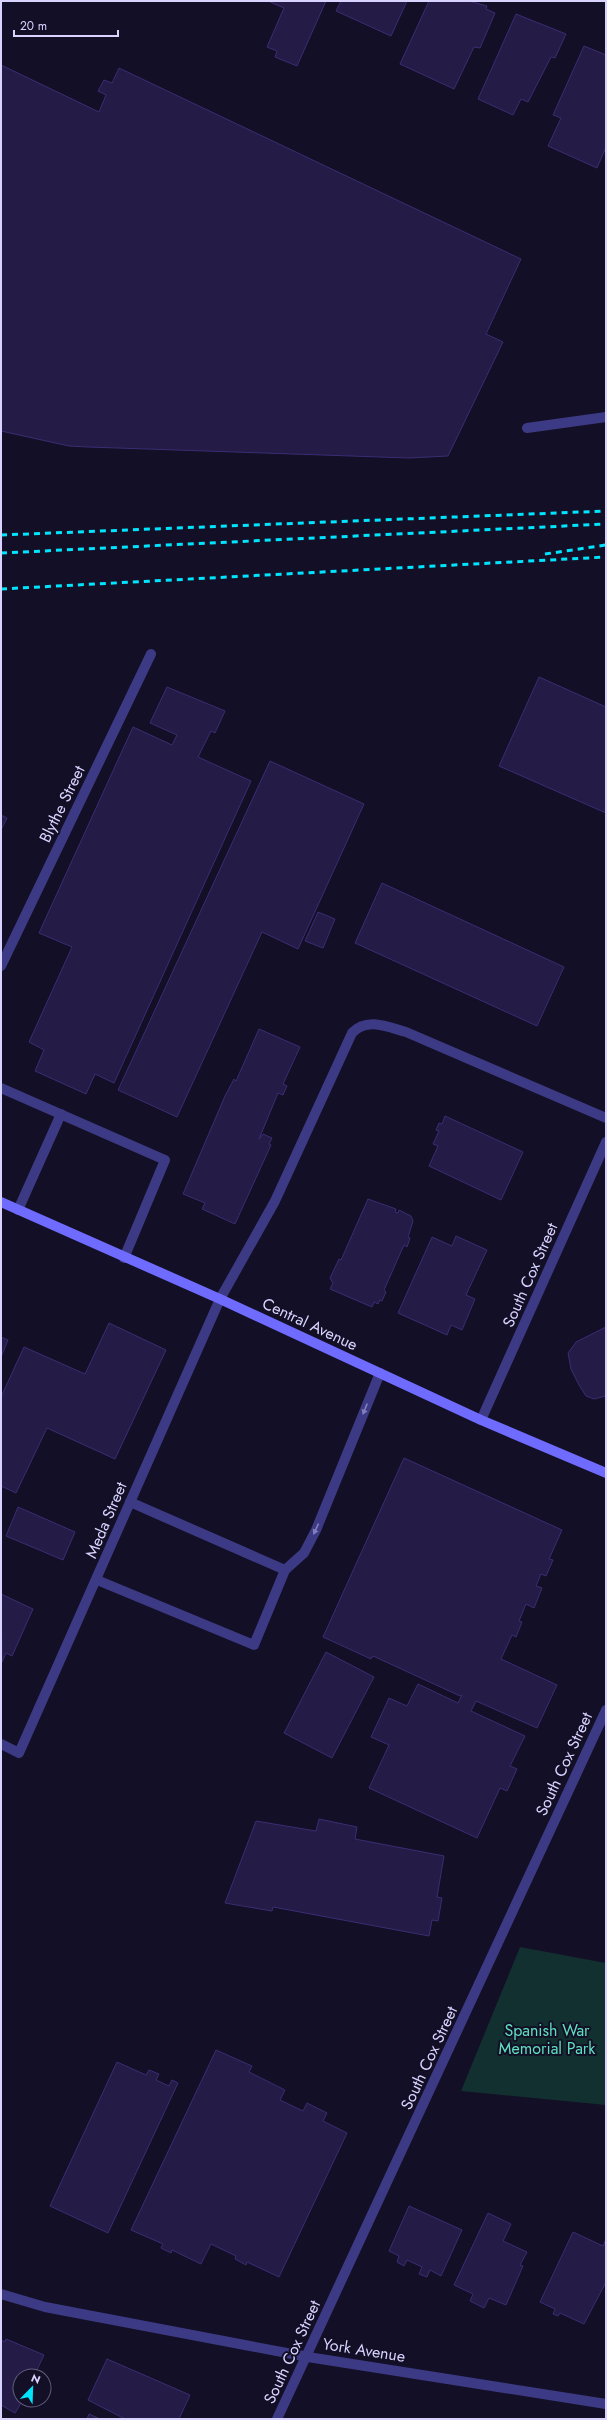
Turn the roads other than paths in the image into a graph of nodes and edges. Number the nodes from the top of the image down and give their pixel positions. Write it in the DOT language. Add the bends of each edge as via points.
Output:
graph roads {
  1 [pos="606,416"];
  2 [pos="527,428"];
  3 [pos="151,654"];
  4 [pos="1,966"];
  5 [pos="1,1088"];
  6 [pos="61,1114"];
  7 [pos="606,1118"];
  8 [pos="606,1142"];
  9 [pos="1,1202"];
  10 [pos="18,1210"];
  11 [pos="124,1258"];
  12 [pos="220,1300"];
  13 [pos="380,1373"];
  14 [pos="481,1420"];
  15 [pos="606,1473"];
  16 [pos="130,1502"];
  17 [pos="286,1570"];
  18 [pos="97,1580"];
  19 [pos="606,1710"];
  20 [pos="1,1744"];
  21 [pos="1,2294"];
  22 [pos="308,2357"];
  23 [pos="606,2404"];
  24 [pos="277,2419"];
  1 -- 2 [label="street"];
  3 -- 4 [label="street, Blythe Street"];
  5 -- 6 [label="street"];
  6 -- 10 [label="street"];
  6 -- 11 [label="street" via="165,1160"];
  7 -- 12 [label="street, Meda Street" via="406,1032 375,1024 364,1024 352,1033 275,1201"];
  8 -- 14 [label="street, South Cox Street"];
  9 -- 10 [label="main road, Central Avenue"];
  10 -- 11 [label="main road, Central Avenue"];
  11 -- 12 [label="main road, Central Avenue"];
  12 -- 13 [label="main road, Central Avenue"];
  12 -- 16 [label="street, Meda Street"];
  13 -- 14 [label="main road, Central Avenue"];
  13 -- 17 [label="street, one-way" via="316,1530 304,1553"];
  14 -- 15 [label="main road, Central Avenue"];
  16 -- 17 [label="street"];
  16 -- 18 [label="street, Meda Street"];
  17 -- 18 [label="street" via="254,1645"];
  18 -- 20 [label="street, Meda Street" via="19,1753"];
  19 -- 22 [label="street, South Cox Street"];
  21 -- 22 [label="street, York Avenue" via="45,2307"];
  22 -- 23 [label="street, York Avenue"];
  22 -- 24 [label="street, South Cox Street"];
}
